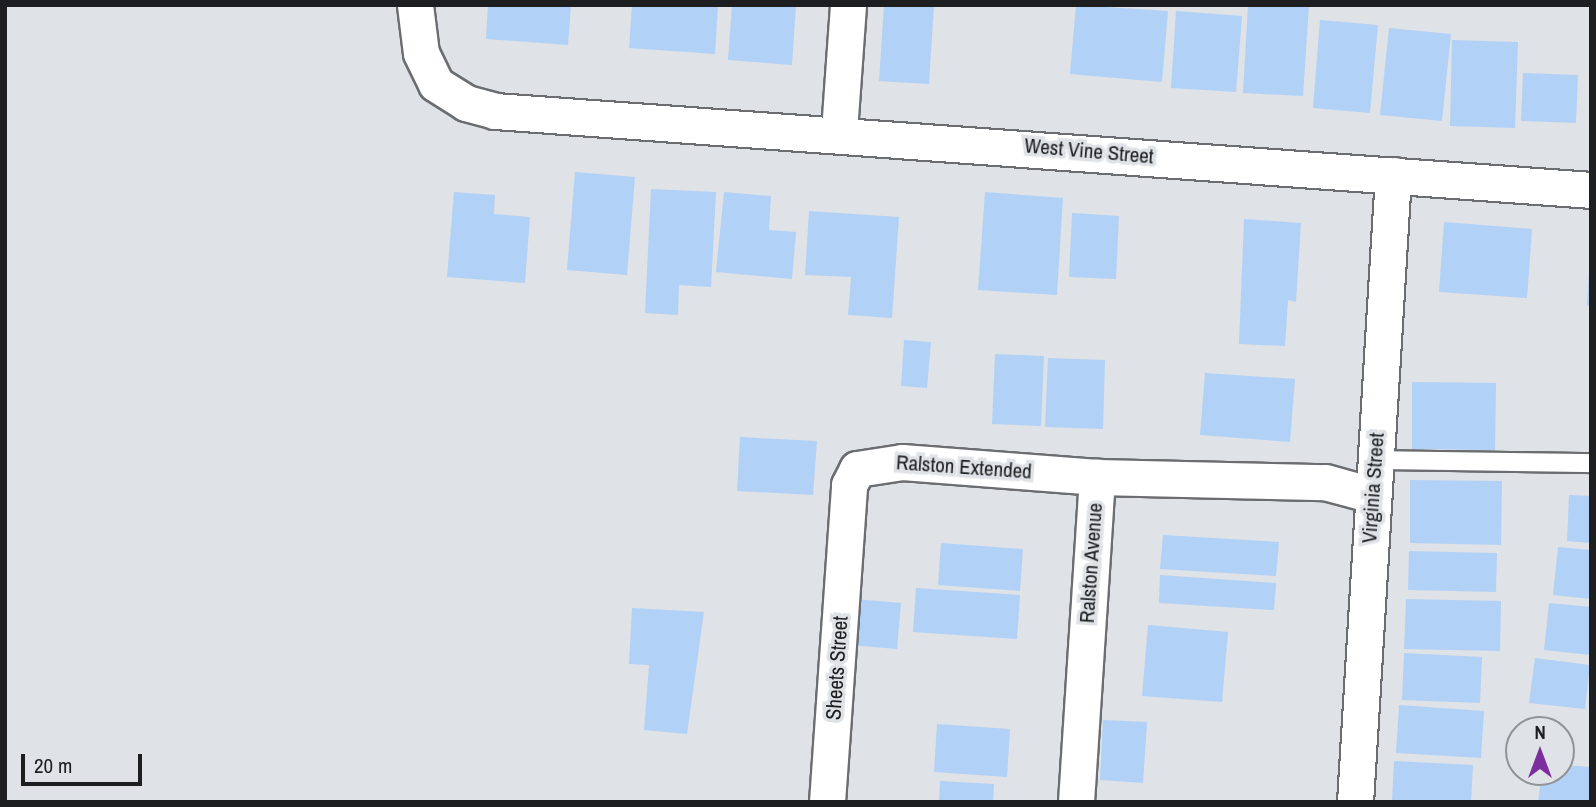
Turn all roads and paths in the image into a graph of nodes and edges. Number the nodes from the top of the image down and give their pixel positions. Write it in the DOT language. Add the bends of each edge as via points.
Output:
graph roads {
  1 [pos="415,5"];
  2 [pos="848,5"];
  3 [pos="839,131"];
  4 [pos="1393,175"];
  5 [pos="1591,190"];
  6 [pos="1376,460"];
  7 [pos="1591,463"];
  8 [pos="1097,477"];
  9 [pos="1373,495"];
  10 [pos="847,535"];
  11 [pos="827,802"];
  12 [pos="1076,802"];
  13 [pos="1354,802"];
  1 -- 3 [label="street, West Vine Street" via="426,69 448,94 495,111"];
  2 -- 3 [label="street"];
  3 -- 4 [label="street, West Vine Street"];
  4 -- 5 [label="street, West Vine Street"];
  4 -- 6 [label="street, Virginia Street"];
  6 -- 7 [label="lane"];
  6 -- 9 [label="street, Virginia Street"];
  8 -- 9 [label="street, Ralston Avenue" via="1325,482"];
  8 -- 10 [label="street, Ralston Extended" via="877,463 858,469 849,485"];
  8 -- 12 [label="street, Ralston Avenue"];
  9 -- 13 [label="street, Virginia Street"];
  10 -- 11 [label="street, Sheets Street"];
}
